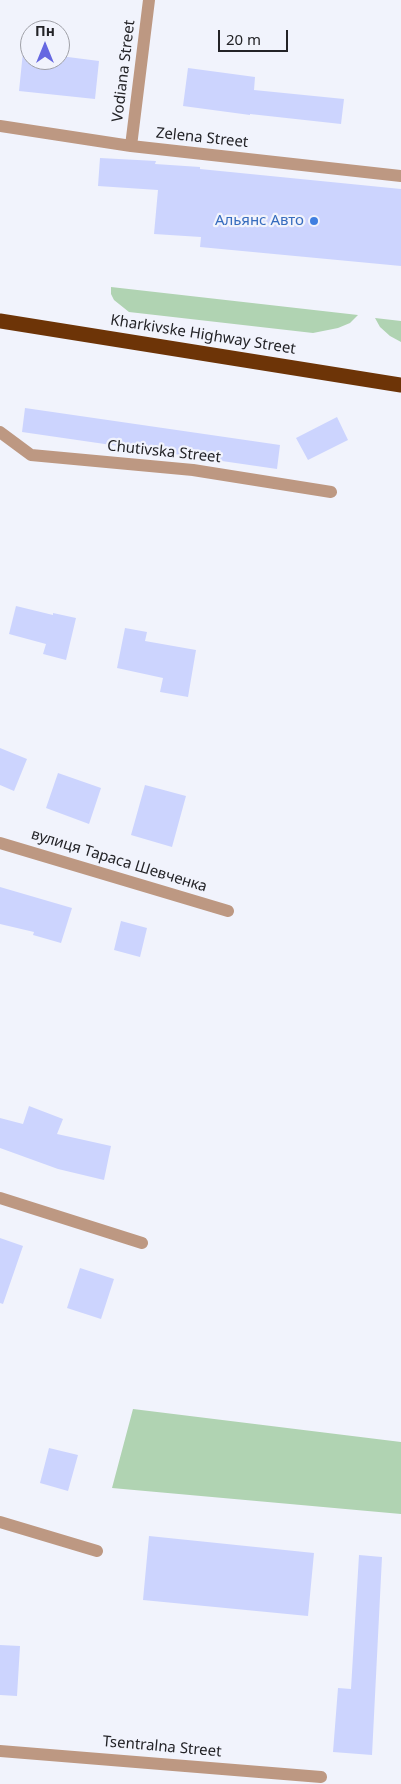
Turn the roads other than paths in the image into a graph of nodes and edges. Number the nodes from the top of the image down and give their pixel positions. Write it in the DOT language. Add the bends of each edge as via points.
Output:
graph roads {
  1 [pos="149,0"];
  2 [pos="0,126"];
  3 [pos="131,146"];
  4 [pos="401,176"];
  5 [pos="0,321"];
  6 [pos="401,385"];
  7 [pos="0,432"];
  8 [pos="331,492"];
  9 [pos="0,843"];
  10 [pos="228,911"];
  11 [pos="0,1198"];
  12 [pos="142,1243"];
  13 [pos="0,1522"];
  14 [pos="97,1551"];
  15 [pos="0,1750"];
  16 [pos="321,1777"];
  1 -- 3 [label="street, Vodiana Street"];
  2 -- 3 [label="street, Zelena Street"];
  3 -- 4 [label="street, Zelena Street"];
  5 -- 6 [label="highway, Kharkivske Highway Street"];
  7 -- 8 [label="street, Chutivska Street" via="31,455 193,470"];
  9 -- 10 [label="street, вулиця Тараса Шевченка"];
  11 -- 12 [label="street"];
  13 -- 14 [label="street"];
  15 -- 16 [label="street, Tsentralna Street"];
}
